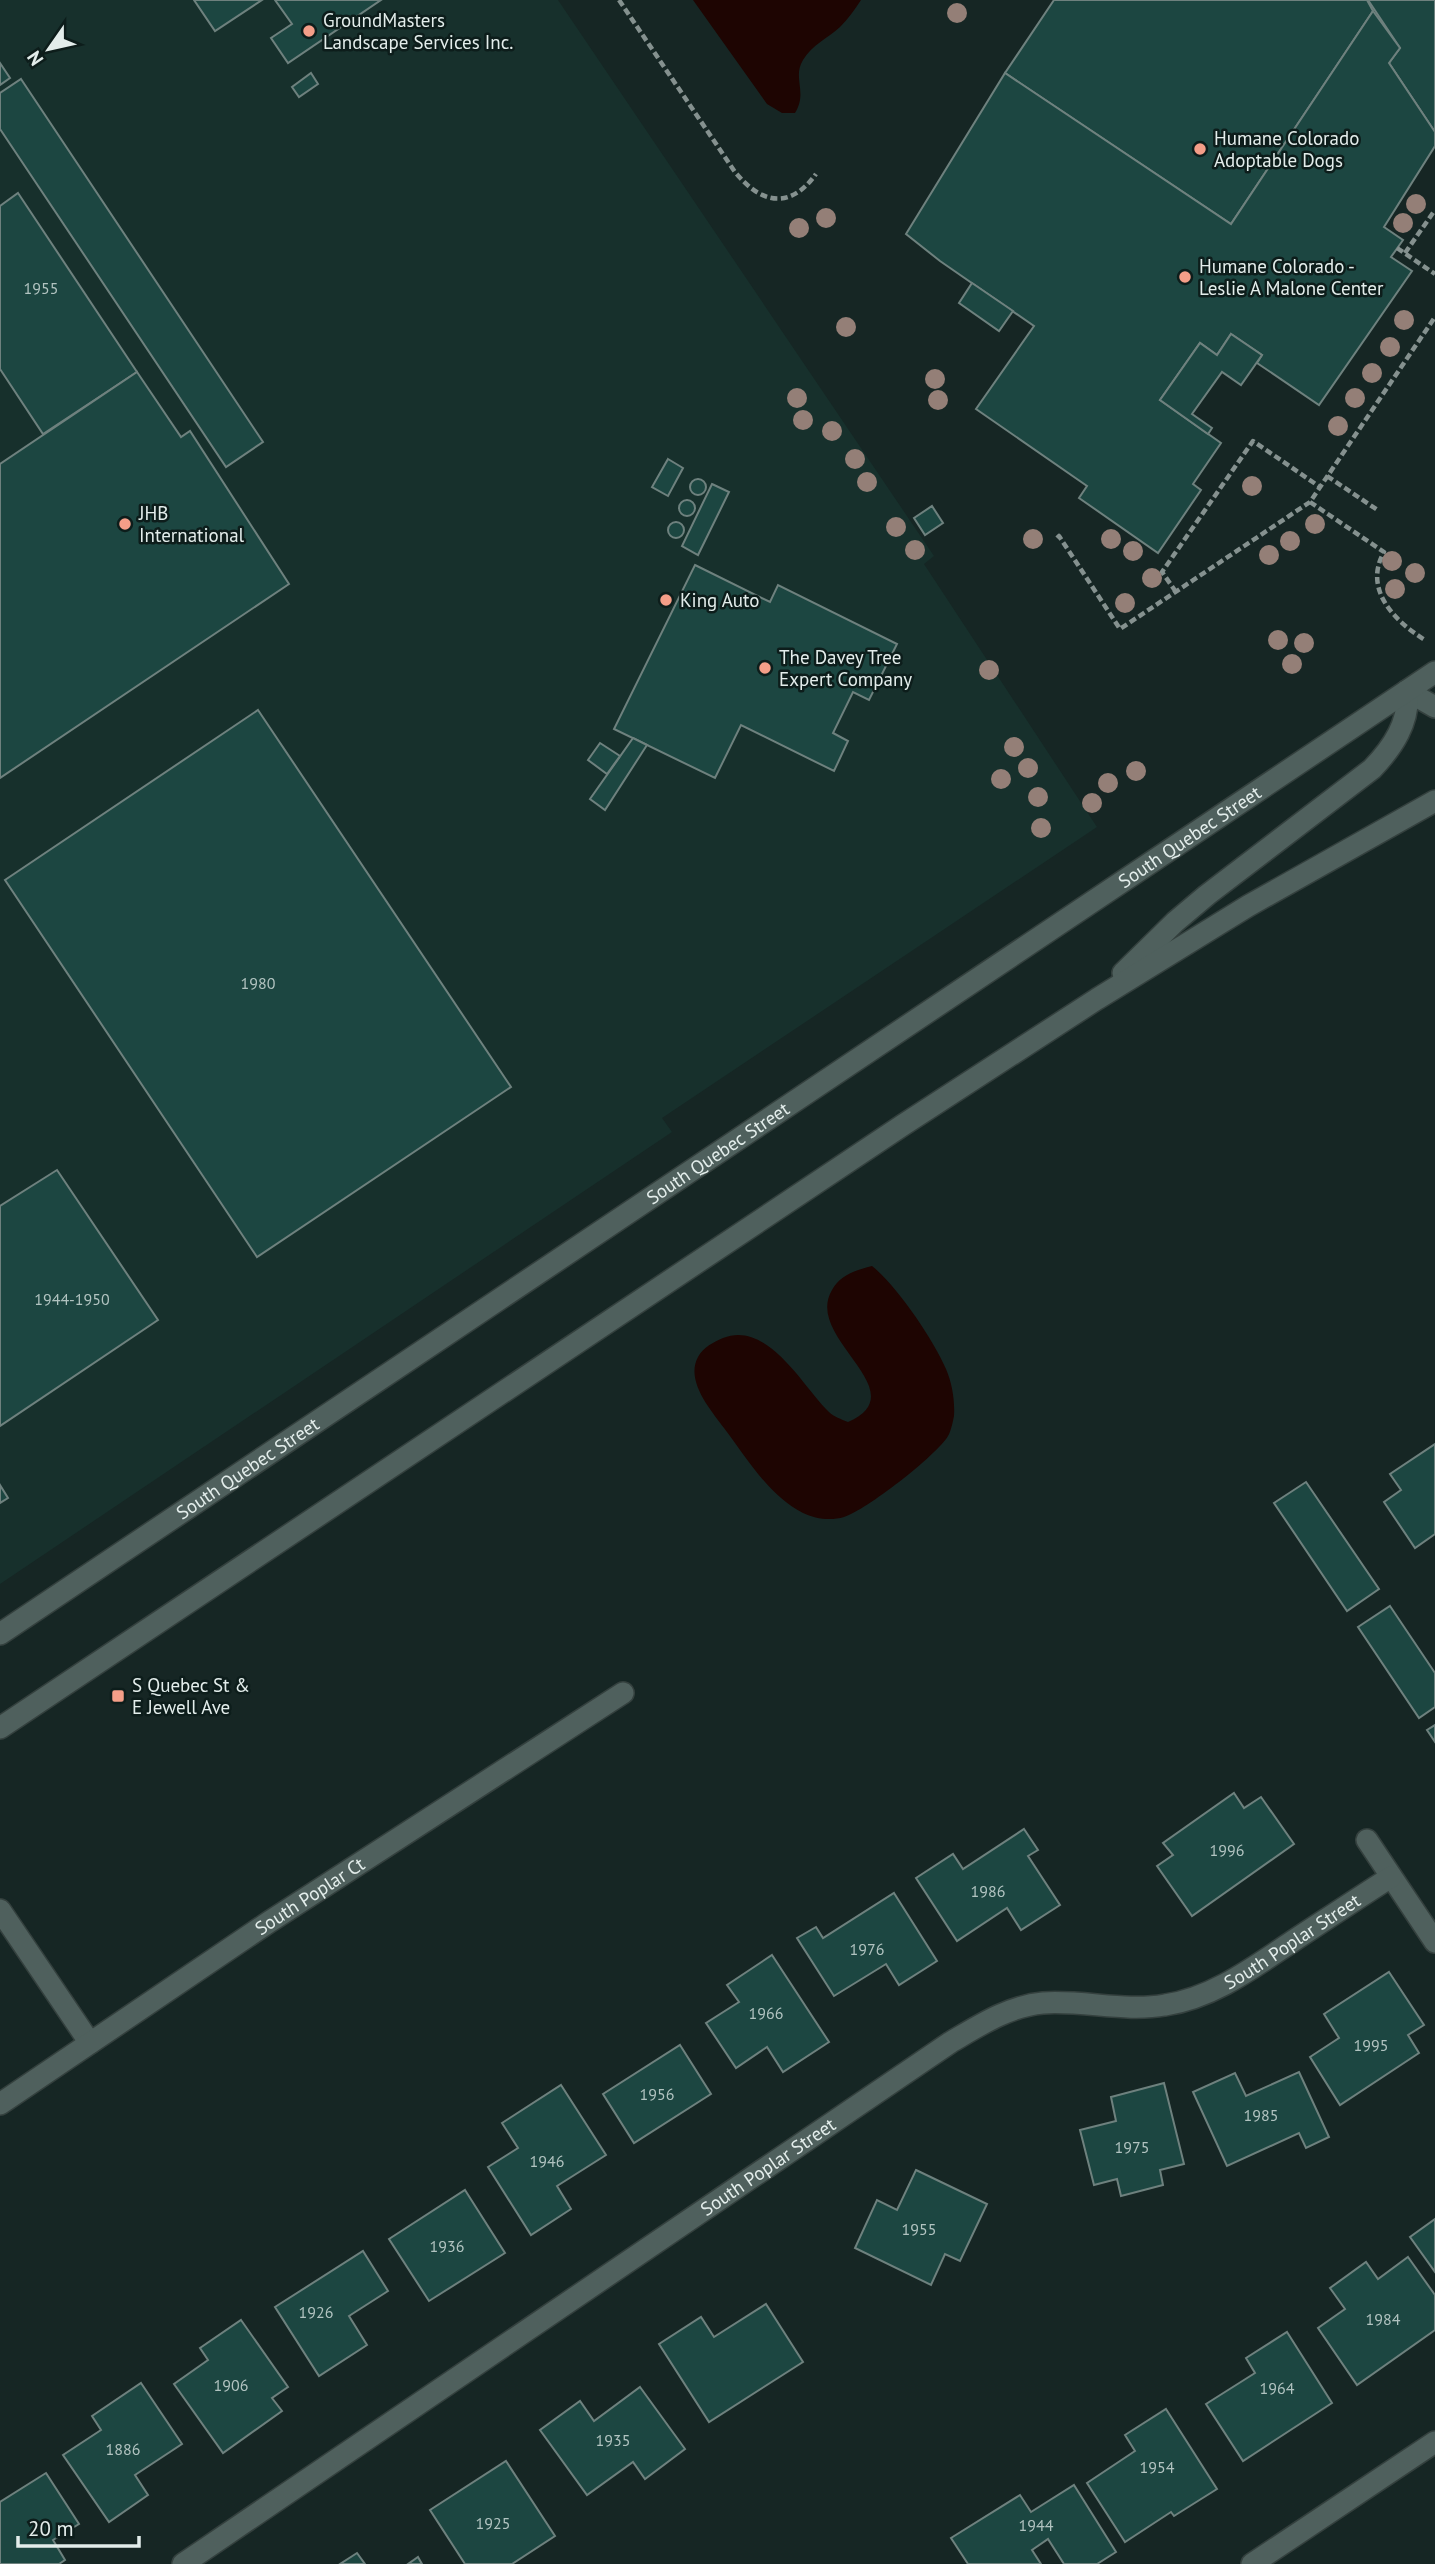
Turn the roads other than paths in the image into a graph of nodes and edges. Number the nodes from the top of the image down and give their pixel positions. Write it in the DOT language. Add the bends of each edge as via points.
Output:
graph roads {
  1 [pos="1435,672"];
  2 [pos="1407,691"];
  3 [pos="1435,708"];
  4 [pos="1435,801"];
  5 [pos="1097,999"];
  6 [pos="0,1634"];
  7 [pos="622,1693"];
  8 [pos="0,1728"];
  9 [pos="1367,1840"];
  10 [pos="1391,1877"];
  11 [pos="0,1910"];
  12 [pos="1435,1942"];
  13 [pos="90,2043"];
  14 [pos="0,2104"];
  15 [pos="1435,2442"];
  16 [pos="183,2564"];
  17 [pos="1252,2564"];
  1 -- 2 [label="main road, South Quebec Street"];
  2 -- 3 [label="main road"];
  2 -- 5 [label="main road" via="1402,727 1372,769 1175,922"];
  2 -- 6 [label="main road, South Quebec Street"];
  4 -- 5 [label="main road" via="1248,906"];
  5 -- 8 [label="main road"];
  7 -- 13 [label="main road, South Poplar Ct"];
  9 -- 10 [label="main road"];
  10 -- 12 [label="main road"];
  10 -- 16 [label="main road, South Poplar Street" via="1252,1968 1193,1998 1164,2006 1044,2003 989,2020"];
  11 -- 13 [label="main road"];
  13 -- 14 [label="main road, South Poplar Ct"];
  15 -- 17 [label="main road"];
}
